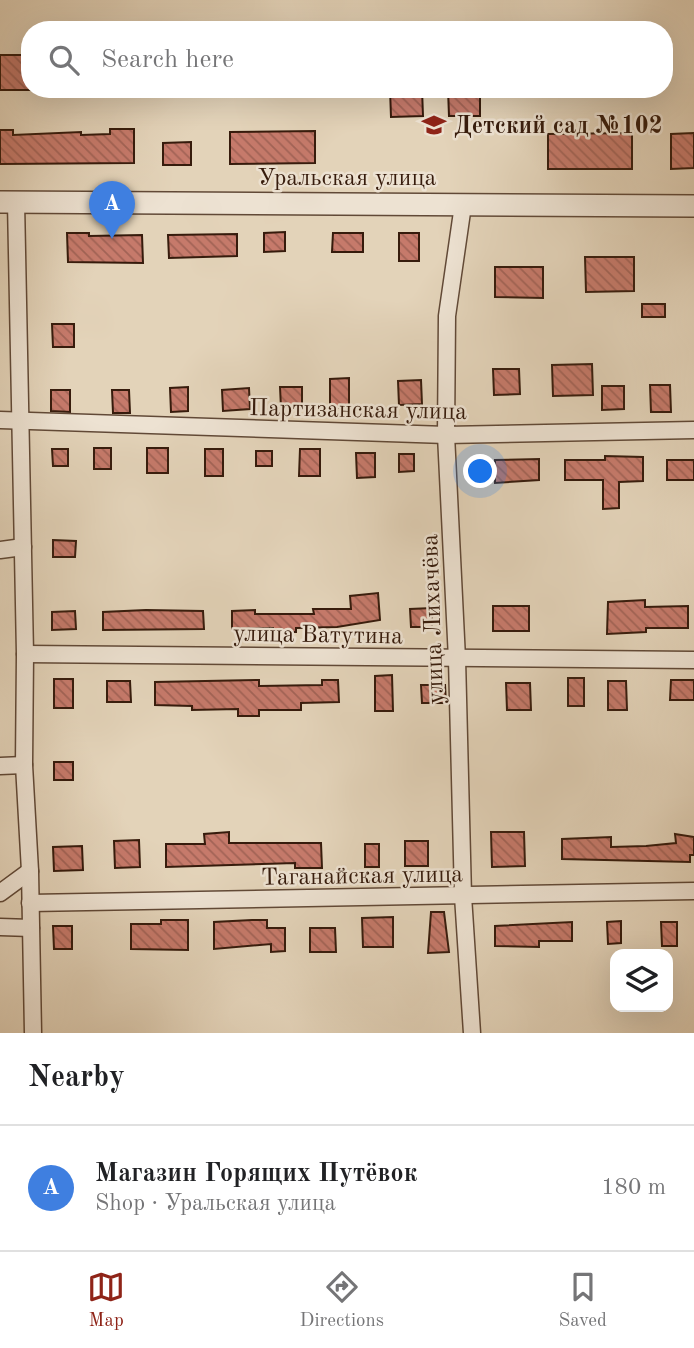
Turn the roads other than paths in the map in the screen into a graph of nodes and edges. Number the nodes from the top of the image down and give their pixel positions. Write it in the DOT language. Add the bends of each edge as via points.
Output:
graph roads {
  1 [pos="8,202"];
  2 [pos="463,205"];
  3 [pos="694,206"];
  4 [pos="0,420"];
  5 [pos="21,423"];
  6 [pos="694,430"];
  7 [pos="446,435"];
  8 [pos="23,547"];
  9 [pos="0,550"];
  10 [pos="25,654"];
  11 [pos="457,659"];
  12 [pos="694,660"];
  13 [pos="24,765"];
  14 [pos="0,766"];
  15 [pos="30,871"];
  16 [pos="694,891"];
  17 [pos="0,893"];
  18 [pos="463,896"];
  19 [pos="30,903"];
  20 [pos="0,927"];
  21 [pos="31,928"];
  22 [pos="33,1033"];
  23 [pos="472,1033"];
  1 -- 2 [label="street, Уральская улица"];
  1 -- 5 [label="street"];
  2 -- 3 [label="street, Уральская улица"];
  2 -- 7 [label="street, улица Лихачёва" via="447,316"];
  4 -- 5 [label="street, Партизанская улица"];
  5 -- 7 [label="street, Партизанская улица"];
  5 -- 8 [label="street"];
  6 -- 7 [label="street, Партизанская улица"];
  7 -- 11 [label="street, улица Лихачёва"];
  8 -- 9 [label="street"];
  8 -- 10 [label="street"];
  10 -- 11 [label="street, улица Ватутина"];
  10 -- 13 [label="street"];
  11 -- 12 [label="street, улица Ватутина"];
  11 -- 18 [label="street, улица Лихачёва"];
  13 -- 14 [label="street"];
  13 -- 15 [label="street"];
  15 -- 17 [label="street"];
  15 -- 19 [label="street"];
  16 -- 18 [label="street, Таганайская улица"];
  18 -- 19 [label="street, Таганайская улица"];
  18 -- 23 [label="street, улица Лихачёва"];
  19 -- 21 [label="street"];
  20 -- 21 [label="street"];
  21 -- 22 [label="street"];
}
